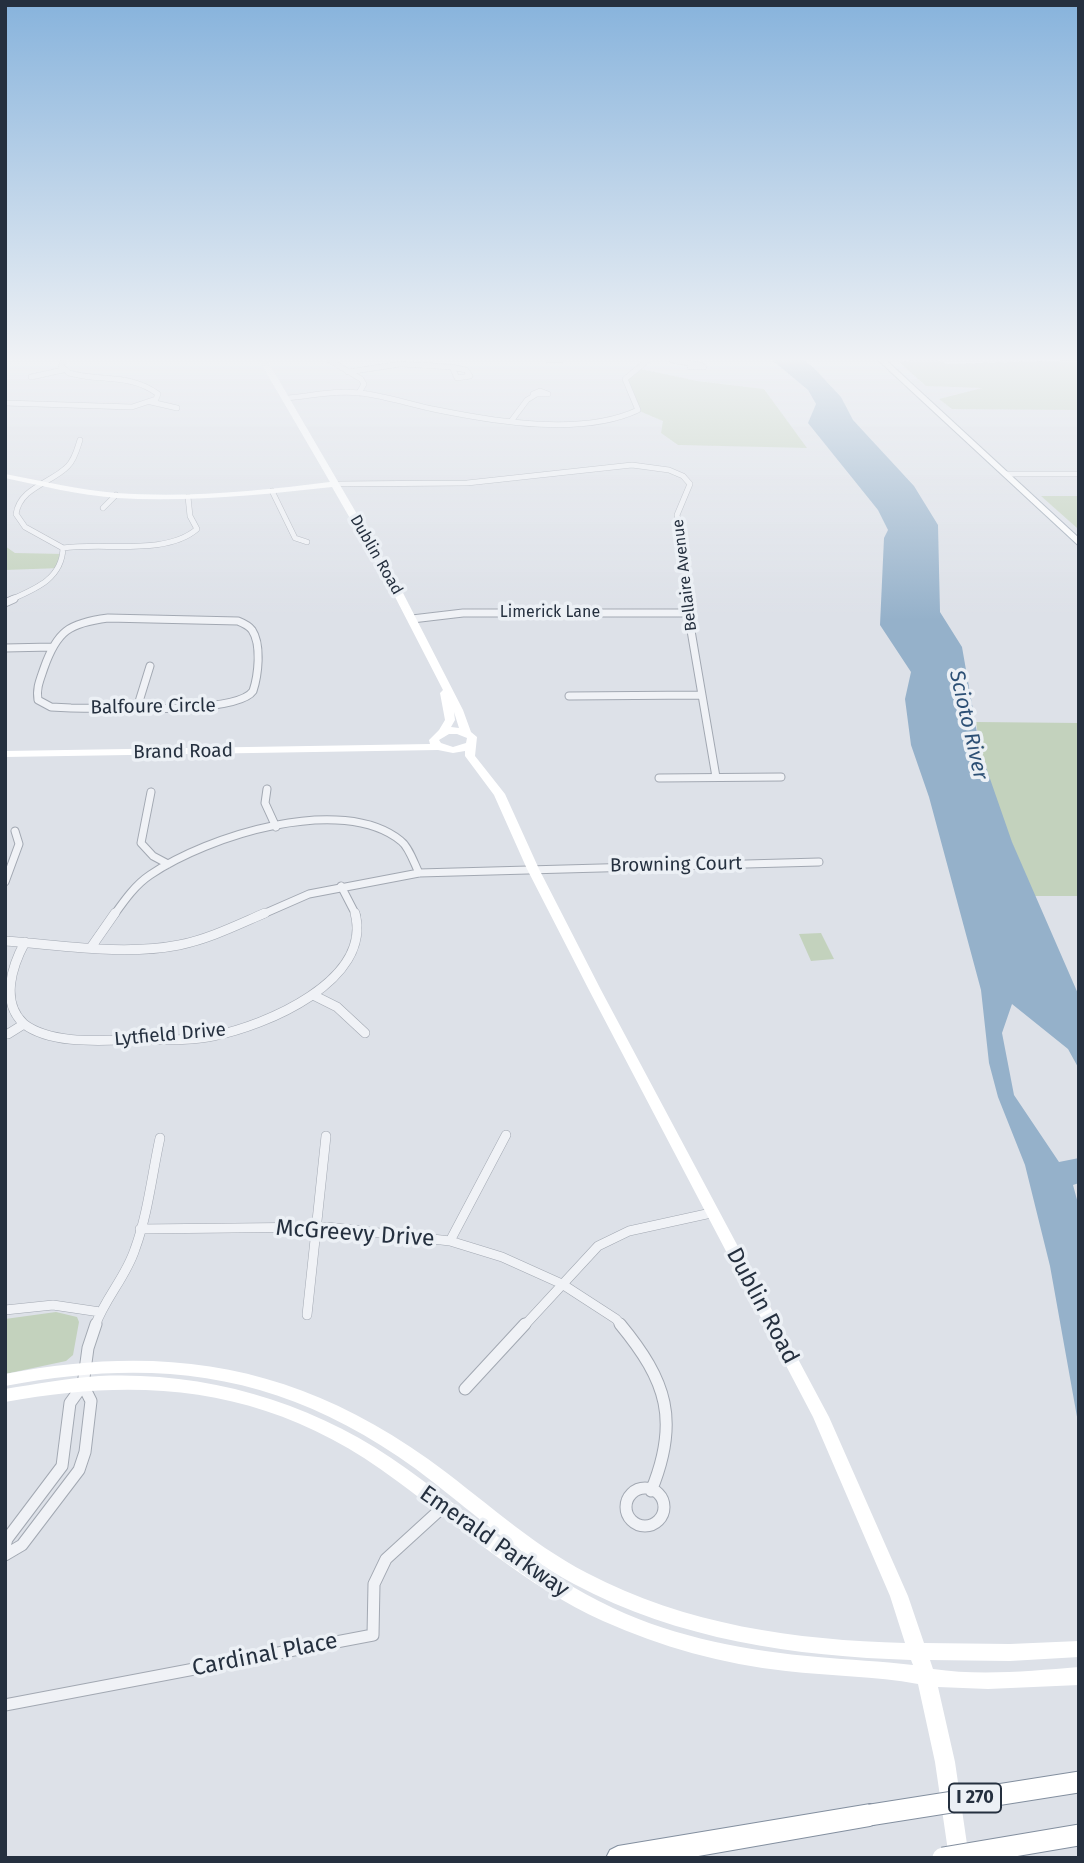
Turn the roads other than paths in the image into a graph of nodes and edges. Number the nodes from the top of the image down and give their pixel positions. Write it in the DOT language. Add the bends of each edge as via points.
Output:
graph roads {
  1 [pos="78,447"];
  2 [pos="313,447"];
  3 [pos="977,447"];
  4 [pos="1006,474"];
  5 [pos="1079,474"];
  6 [pos="5,476"];
  7 [pos="43,484"];
  8 [pos="334,484"];
  9 [pos="272,491"];
  10 [pos="116,495"];
  11 [pos="188,497"];
  12 [pos="103,508"];
  13 [pos="307,542"];
  14 [pos="1079,543"];
  15 [pos="63,548"];
  16 [pos="5,603"];
  17 [pos="688,613"];
  18 [pos="412,619"];
  19 [pos="52,647"];
  20 [pos="5,648"];
  21 [pos="150,666"];
  22 [pos="442,679"];
  23 [pos="701,695"];
  24 [pos="569,696"];
  25 [pos="137,708"];
  26 [pos="466,732"];
  27 [pos="440,733"];
  28 [pos="470,745"];
  29 [pos="444,749"];
  30 [pos="362,750"];
  31 [pos="5,754"];
  32 [pos="716,777"];
  33 [pos="781,777"];
  34 [pos="659,778"];
  35 [pos="491,782"];
  36 [pos="267,789"];
  37 [pos="152,792"];
  38 [pos="276,827"];
  39 [pos="15,831"];
  40 [pos="819,862"];
  41 [pos="169,864"];
  42 [pos="9,865"];
  43 [pos="533,869"];
  44 [pos="419,873"];
  45 [pos="5,882"];
  46 [pos="341,886"];
  47 [pos="5,941"];
  48 [pos="25,942"];
  49 [pos="92,946"];
  50 [pos="315,996"];
  51 [pos="24,1024"];
  52 [pos="365,1033"];
  53 [pos="8,1034"];
  54 [pos="506,1135"];
  55 [pos="326,1136"];
  56 [pos="160,1138"];
  57 [pos="711,1213"];
  58 [pos="317,1227"];
  59 [pos="140,1229"];
  60 [pos="450,1241"];
  61 [pos="562,1284"];
  62 [pos="5,1310"];
  63 [pos="100,1312"];
  64 [pos="307,1315"];
  65 [pos="84,1377"];
  66 [pos="5,1380"];
  67 [pos="466,1390"];
  68 [pos="5,1396"];
  69 [pos="651,1491"];
  70 [pos="443,1507"];
  71 [pos="5,1546"];
  72 [pos="5,1555"];
  73 [pos="1079,1649"];
  74 [pos="917,1652"];
  75 [pos="1079,1676"];
  76 [pos="926,1678"];
  77 [pos="1004,1680"];
  78 [pos="5,1705"];
  79 [pos="1079,1782"];
  80 [pos="1079,1835"];
  81 [pos="618,1858"];
  82 [pos="943,1858"];
  83 [pos="958,1858"];
  1 -- 7 [label="street" via="68,466"];
  2 -- 8 [label="main road, Dublin Road"];
  3 -- 4 [label="main road"];
  4 -- 5 [label="street"];
  4 -- 14 [label="main road"];
  6 -- 7 [label="main road"];
  7 -- 10 [label="main road"];
  7 -- 15 [label="street" via="23,495 13,510 33,532"];
  8 -- 9 [label="main road"];
  8 -- 17 [label="street, Bellaire Avenue" via="467,483 632,465 669,470 690,484 677,515 690,591"];
  8 -- 18 [label="main road, Dublin Road"];
  9 -- 11 [label="main road"];
  9 -- 13 [label="street" via="295,538"];
  10 -- 11 [label="main road"];
  10 -- 12 [label="street"];
  11 -- 15 [label="street" via="197,529 187,538 163,544 94,543"];
  15 -- 16 [label="street" via="65,561 58,573"];
  17 -- 18 [label="street, Limerick Lane" via="463,613"];
  17 -- 23 [label="street, Bellaire Avenue"];
  18 -- 22 [label="main road, Dublin Road"];
  19 -- 20 [label="street"];
  19 -- 25 [label="street, Balfoure Circle" via="36,690 38,700 51,707"];
  19 -- 25 [label="street, Balfoure Circle" via="64,629 92,619 221,619 238,621 254,634 258,684 252,695 213,707"];
  21 -- 25 [label="street"];
  22 -- 26 [label="main road, Dublin Road"];
  22 -- 27 [label="main road, Dublin Road" via="450,719"];
  23 -- 24 [label="street"];
  23 -- 32 [label="street, Bellaire Avenue"];
  26 -- 27 [label="main road, Brand Road"];
  26 -- 28 [label="main road, Dublin Road" via="472,737"];
  27 -- 29 [label="main road, Dublin Road" via="434,740"];
  27 -- 30 [label="main road, Brand Road" via="406,745"];
  28 -- 29 [label="main road, Brand Road"];
  28 -- 35 [label="main road, Dublin Road" via="470,757"];
  29 -- 30 [label="main road, Brand Road"];
  29 -- 35 [label="main road, Dublin Road"];
  30 -- 31 [label="main road, Brand Road"];
  32 -- 33 [label="street"];
  32 -- 34 [label="street"];
  35 -- 43 [label="main road, Dublin Road"];
  36 -- 38 [label="street" via="265,803"];
  37 -- 41 [label="street" via="141,843"];
  38 -- 41 [label="street" via="214,843"];
  38 -- 44 [label="street" via="315,819 363,821 400,836"];
  39 -- 42 [label="street" via="19,844"];
  40 -- 43 [label="street, Browning Court"];
  41 -- 49 [label="street" via="131,894"];
  42 -- 45 [label="street"];
  43 -- 44 [label="street, Browning Court"];
  43 -- 57 [label="main road, Dublin Road"];
  44 -- 46 [label="street, Browning Court"];
  46 -- 49 [label="street, Browning Court" via="178,944 128,949"];
  46 -- 50 [label="street, Lytfield Drive" via="357,920 354,946 340,971"];
  47 -- 48 [label="street, Browning Court"];
  48 -- 49 [label="street, Browning Court"];
  48 -- 51 [label="street" via="8,976 13,1009"];
  50 -- 51 [label="street, Lytfield Drive" via="251,1026 213,1036 101,1041"];
  50 -- 52 [label="street" via="337,1007"];
  51 -- 53 [label="street"];
  54 -- 60 [label="street"];
  55 -- 58 [label="street"];
  56 -- 59 [label="street"];
  57 -- 61 [label="street" via="618,1235 590,1253"];
  57 -- 74 [label="main road, Dublin Road" via="821,1417 899,1595"];
  58 -- 59 [label="street, McGreevy Drive"];
  58 -- 60 [label="street, McGreevy Drive"];
  58 -- 64 [label="street"];
  59 -- 63 [label="street" via="125,1274"];
  60 -- 61 [label="street, McGreevy Drive" via="502,1257"];
  61 -- 67 [label="street"];
  61 -- 69 [label="street, McGreevy Drive" via="616,1319 646,1355 662,1394 668,1432 663,1462"];
  62 -- 63 [label="street" via="54,1305"];
  63 -- 65 [label="street"];
  65 -- 66 [label="main road, Emerald Parkway"];
  65 -- 68 [label="main road, Emerald Parkway"];
  65 -- 70 [label="main road, Emerald Parkway" via="229,1393 304,1417 372,1454"];
  65 -- 71 [label="street" via="70,1403 62,1466"];
  65 -- 72 [label="street" via="91,1401 79,1470 22,1545"];
  65 -- 74 [label="main road, Emerald Parkway" via="139,1366 201,1370 274,1387 313,1401 384,1438 545,1557 585,1581 733,1636 828,1650"];
  70 -- 76 [label="main road, Emerald Parkway" via="570,1597 682,1644 768,1662"];
  70 -- 78 [label="street, Cardinal Place" via="386,1559 374,1584 373,1635"];
  73 -- 74 [label="main road, Emerald Parkway"];
  74 -- 76 [label="main road, Dublin Road"];
  75 -- 77 [label="main road, Emerald Parkway"];
  76 -- 77 [label="main road, Emerald Parkway"];
  76 -- 83 [label="main road, Dublin Road" via="945,1762"];
  79 -- 81 [label="highway, I 270, bridge"];
  80 -- 82 [label="highway, bridge"];
}
